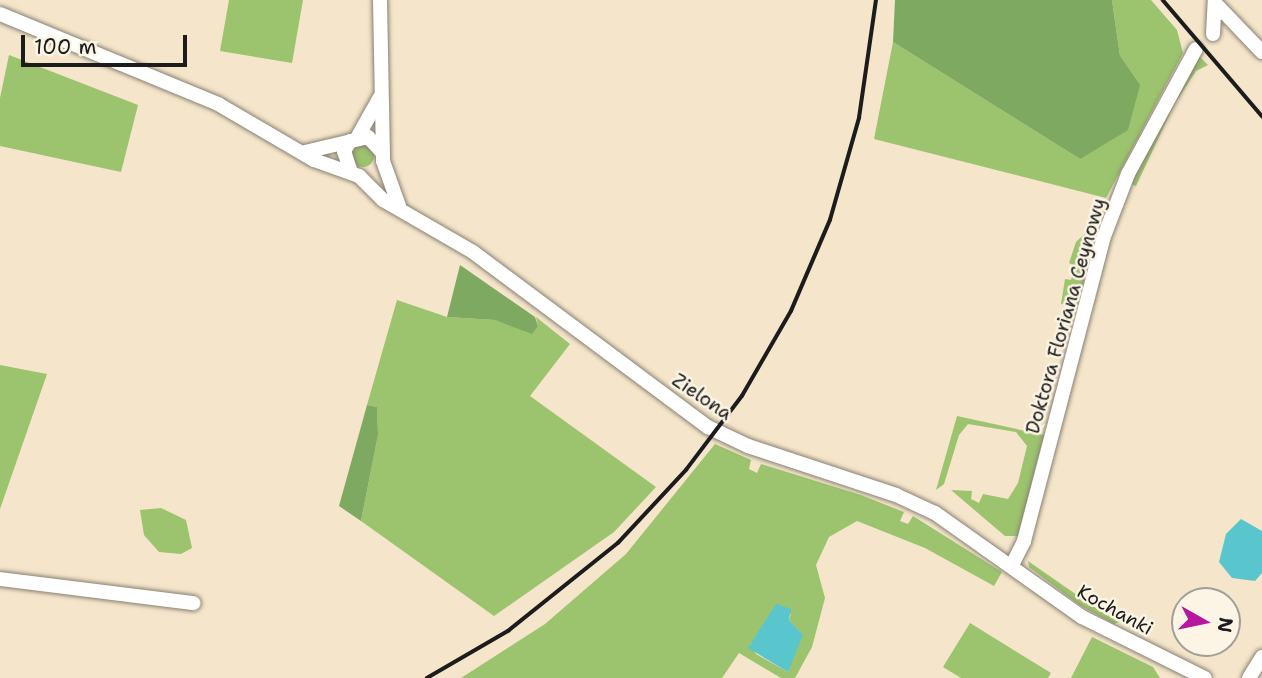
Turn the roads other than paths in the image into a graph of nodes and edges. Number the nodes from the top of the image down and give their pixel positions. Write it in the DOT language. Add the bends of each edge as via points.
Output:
graph roads {
  1 [pos="380,0"];
  2 [pos="1215,1"];
  3 [pos="0,14"];
  4 [pos="1213,33"];
  5 [pos="1196,49"];
  6 [pos="1262,52"];
  7 [pos="380,97"];
  8 [pos="354,140"];
  9 [pos="304,152"];
  10 [pos="383,156"];
  11 [pos="355,175"];
  12 [pos="399,206"];
  13 [pos="1012,565"];
  14 [pos="0,579"];
  15 [pos="194,603"];
  16 [pos="1262,657"];
  17 [pos="1205,678"];
  18 [pos="1249,678"];
  1 -- 7 [label="street"];
  2 -- 4 [label="street"];
  2 -- 6 [label="street"];
  3 -- 9 [label="street, Zielona" via="218,104"];
  5 -- 13 [label="street, Doktora Floriana Ceynowy" via="1128,174 1103,239 1024,541"];
  7 -- 8 [label="street"];
  7 -- 10 [label="street"];
  8 -- 9 [label="street"];
  8 -- 10 [label="street" via="377,142"];
  8 -- 11 [label="street" via="344,151"];
  9 -- 11 [label="street, Zielona"];
  10 -- 11 [label="street" via="369,176"];
  10 -- 12 [label="street"];
  11 -- 12 [label="street, Zielona" via="383,200"];
  12 -- 13 [label="street, Zielona" via="473,252 716,432 896,495 962,528"];
  13 -- 17 [label="street, Kochanki" via="1082,617"];
  14 -- 15 [label="street"];
  16 -- 18 [label="street"];
}
